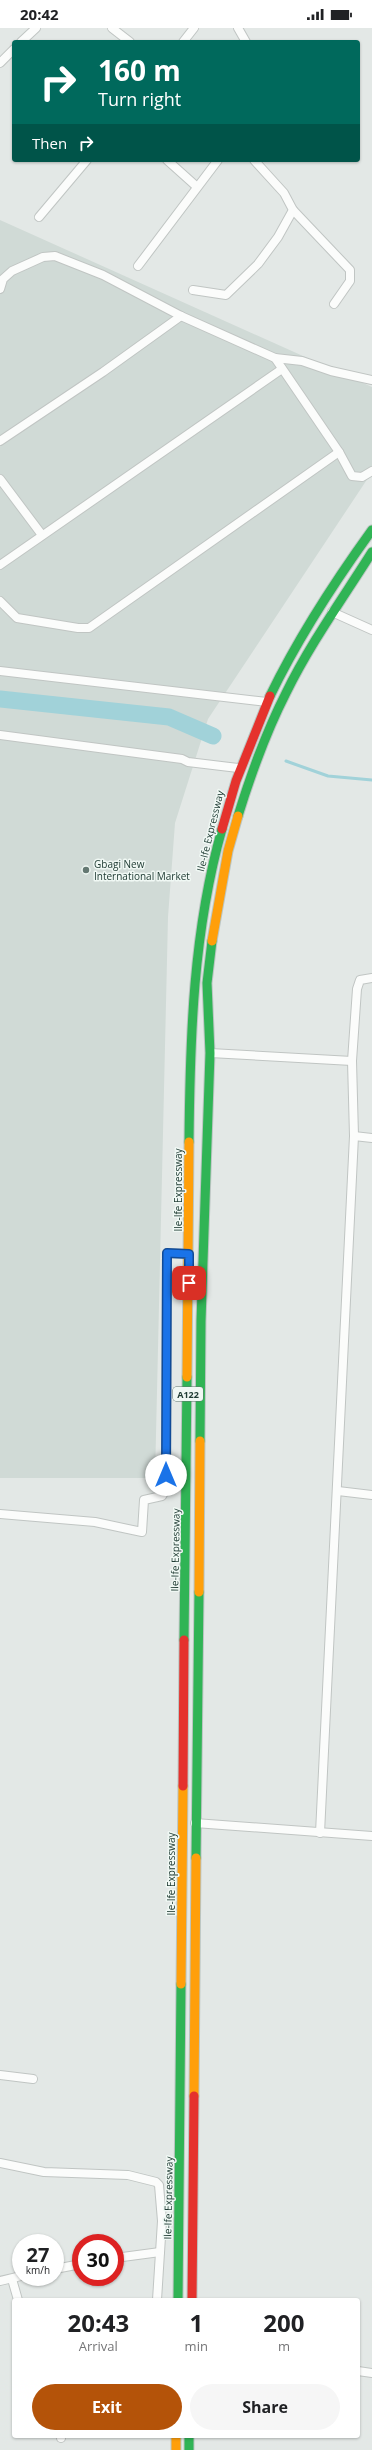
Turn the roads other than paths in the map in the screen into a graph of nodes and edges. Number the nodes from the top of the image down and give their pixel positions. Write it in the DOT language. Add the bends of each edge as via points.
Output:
graph roads {
  1 [pos="36,28"];
  2 [pos="112,28"];
  3 [pos="194,28"];
  4 [pos="238,28"];
  5 [pos="23,40"];
  6 [pos="127,40"];
  7 [pos="185,40"];
  8 [pos="245,40"];
  9 [pos="12,51"];
  10 [pos="0,63"];
  11 [pos="85,162"];
  12 [pos="169,162"];
  13 [pos="216,162"];
  14 [pos="256,162"];
  15 [pos="196,186"];
  16 [pos="293,210"];
  17 [pos="39,217"];
  18 [pos="138,266"];
  19 [pos="0,289"];
  20 [pos="193,290"];
  21 [pos="334,304"];
  22 [pos="181,316"];
  23 [pos="274,358"];
  24 [pos="282,369"];
  25 [pos="372,380"];
  26 [pos="0,441"];
  27 [pos="339,452"];
  28 [pos="372,472"];
  29 [pos="0,479"];
  30 [pos="372,530"];
  31 [pos="42,535"];
  32 [pos="372,552"];
  33 [pos="0,565"];
  34 [pos="0,600"];
  35 [pos="332,612"];
  36 [pos="372,630"];
  37 [pos="0,671"];
  38 [pos="267,702"];
  39 [pos="0,735"];
  40 [pos="238,768"];
  41 [pos="372,978"];
  42 [pos="210,1053"];
  43 [pos="352,1061"];
  44 [pos="354,1136"];
  45 [pos="372,1138"];
  46 [pos="189,1254"];
  47 [pos="338,1491"];
  48 [pos="372,1495"];
  49 [pos="0,1514"];
  50 [pos="195,1823"];
  51 [pos="320,1833"];
  52 [pos="372,1836"];
  53 [pos="0,2075"];
  54 [pos="33,2079"];
  55 [pos="0,2163"];
  56 [pos="160,2252"];
  57 [pos="124,2257"];
  58 [pos="12,2279"];
  59 [pos="0,2281"];
  60 [pos="14,2286"];
  61 [pos="17,2298"];
  62 [pos="157,2298"];
  63 [pos="178,2298"];
  64 [pos="192,2298"];
  65 [pos="360,2371"];
  66 [pos="372,2373"];
  67 [pos="176,2438"];
  68 [pos="189,2438"];
  69 [pos="176,2450"];
  70 [pos="189,2450"];
  1 -- 5 [label="street"];
  2 -- 6 [label="street"];
  3 -- 7 [label="street"];
  4 -- 8 [label="street"];
  9 -- 10 [label="street"];
  11 -- 17 [label="street"];
  12 -- 15 [label="street"];
  13 -- 15 [label="street"];
  14 -- 16 [label="street" via="284,193"];
  15 -- 18 [label="street"];
  16 -- 20 [label="street" via="278,237 258,264 226,295"];
  16 -- 21 [label="street" via="350,270 350,281"];
  19 -- 22 [label="street" via="3,279 12,271 43,257 55,256 115,281"];
  22 -- 23 [label="street"];
  22 -- 26 [label="street"];
  23 -- 24 [label="street"];
  23 -- 25 [label="street" via="302,361"];
  24 -- 27 [label="street"];
  24 -- 31 [label="street"];
  27 -- 28 [label="street" via="352,476 362,477"];
  27 -- 34 [label="street" via="88,628 17,618"];
  29 -- 31 [label="street"];
  30 -- 38 [label="highway, Ile-Ife Expressway / A122" via="325,595"];
  31 -- 33 [label="street"];
  32 -- 35 [label="highway, A122"];
  35 -- 36 [label="street"];
  35 -- 42 [label="highway, A122" via="286,692 269,729 243,800 228,851 212,937 206,993"];
  37 -- 38 [label="street"];
  38 -- 40 [label="highway, Ile-Ife Expressway / A122"];
  39 -- 40 [label="street" via="105,747"];
  40 -- 46 [label="highway, Ile-Ife Expressway / A122" via="224,813 207,889 195,963 191,1023"];
  41 -- 43 [label="street" via="360,980 357,989"];
  42 -- 43 [label="street"];
  42 -- 50 [label="highway, A122" via="201,1321"];
  43 -- 44 [label="street"];
  44 -- 45 [label="street"];
  44 -- 47 [label="street"];
  46 -- 49 [label="street" via="167,1253 166,1489 162,1496 144,1500 142,1532 95,1522"];
  46 -- 63 [label="highway, Ile-Ife Expressway / A122"];
  47 -- 48 [label="street"];
  47 -- 51 [label="street"];
  50 -- 51 [label="street"];
  50 -- 64 [label="highway, A122"];
  51 -- 52 [label="street"];
  53 -- 54 [label="street"];
  55 -- 56 [label="street" via="44,2172 128,2175 156,2182 160,2189"];
  56 -- 57 [label="street"];
  56 -- 62 [label="street"];
  58 -- 59 [label="street"];
  60 -- 61 [label="street"];
  65 -- 66 [label="street"];
  67 -- 69 [label="highway"];
  68 -- 70 [label="highway"];
}
